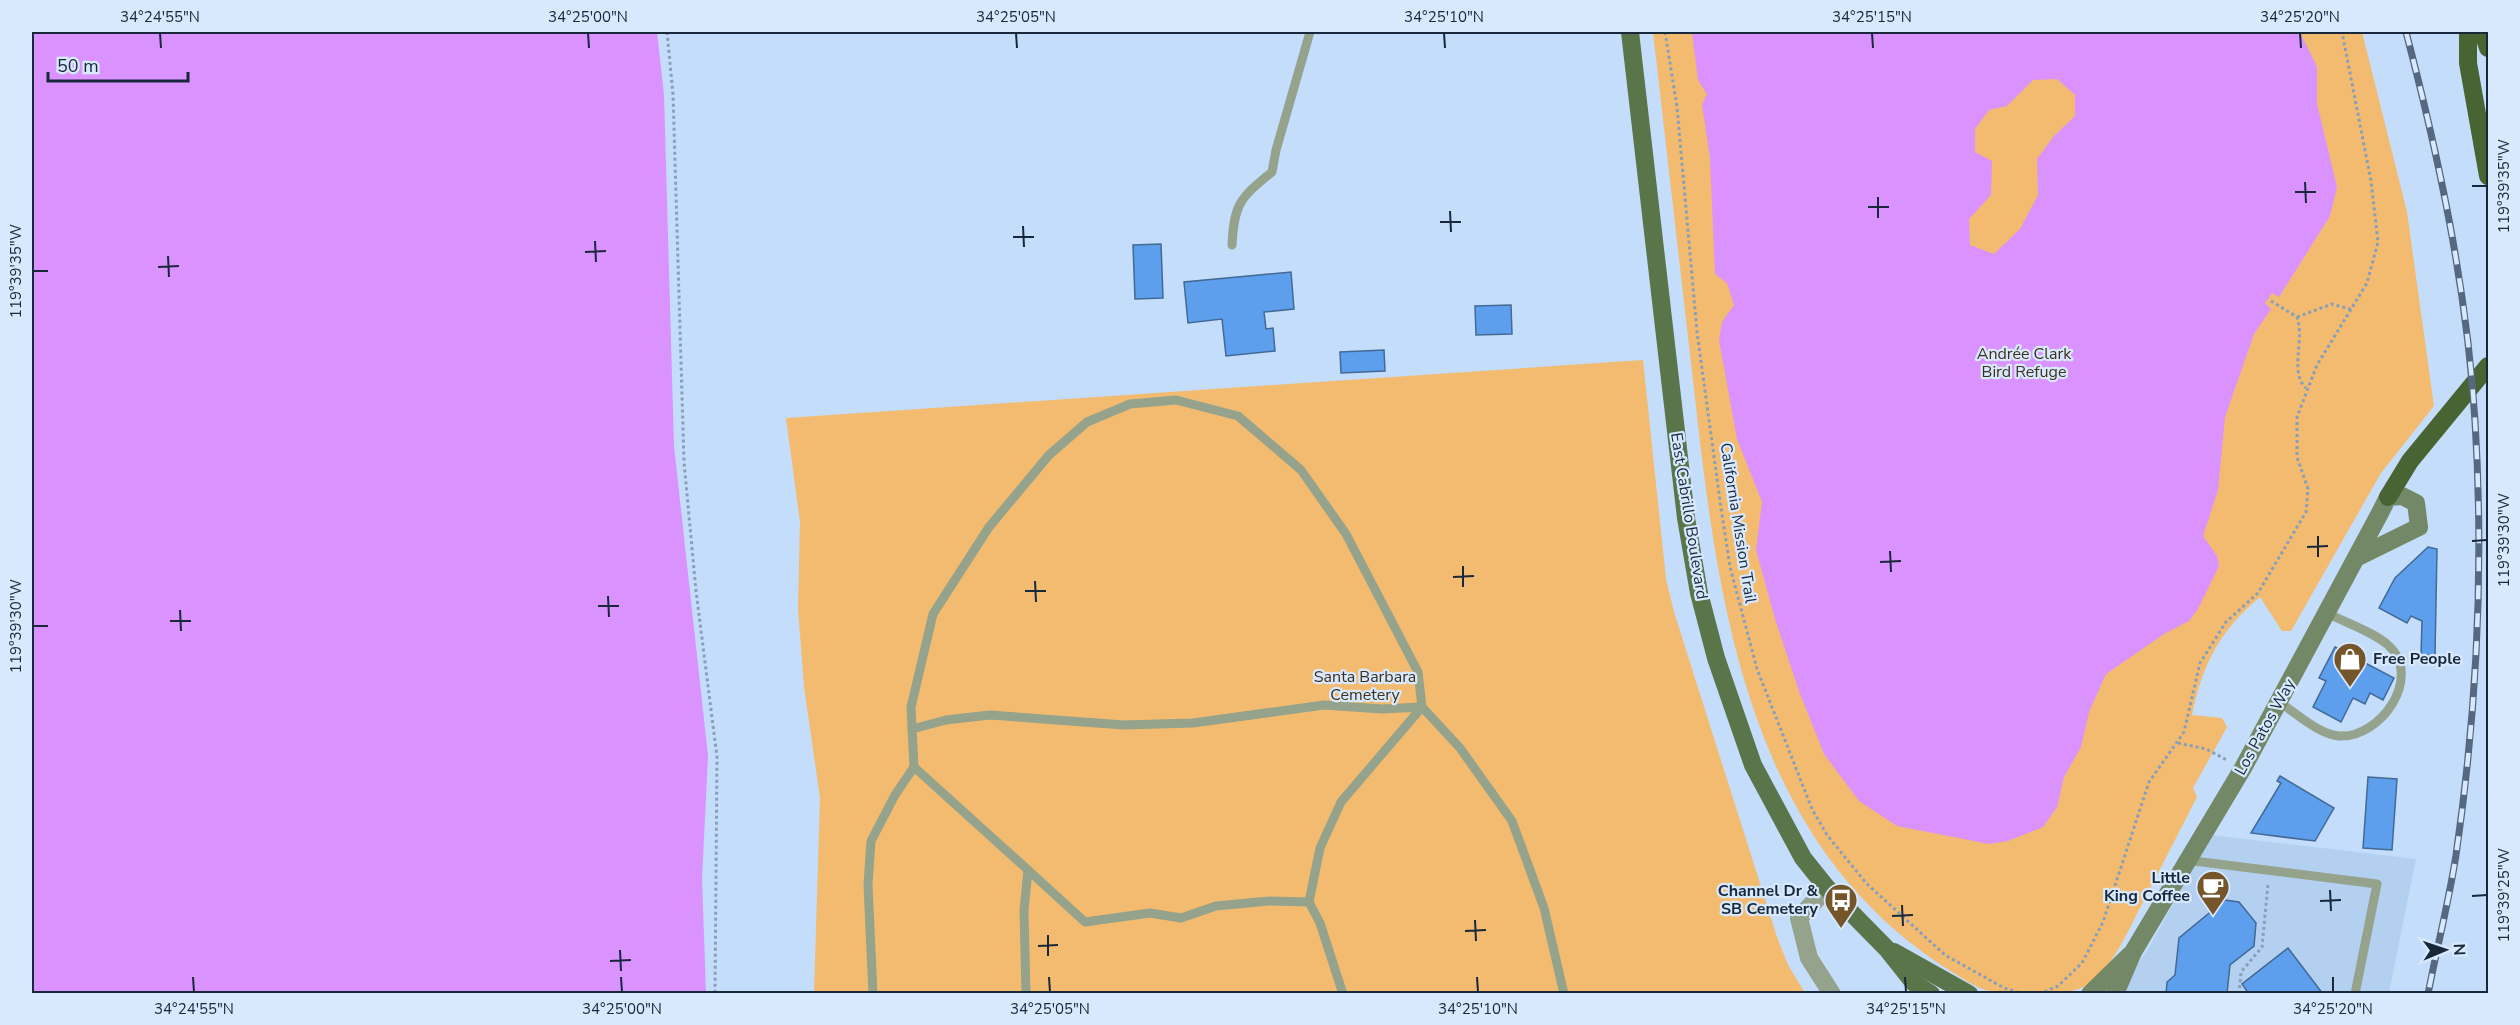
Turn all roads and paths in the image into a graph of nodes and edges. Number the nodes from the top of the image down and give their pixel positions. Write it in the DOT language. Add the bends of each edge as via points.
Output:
graph roads {
  1 [pos="667,32"];
  2 [pos="1310,32"];
  3 [pos="1630,32"];
  4 [pos="1665,32"];
  5 [pos="2342,32"];
  6 [pos="2468,32"];
  7 [pos="2483,32"];
  8 [pos="2488,48"];
  9 [pos="2488,176"];
  10 [pos="1232,245"];
  11 [pos="2271,301"];
  12 [pos="2353,310"];
  13 [pos="2297,317"];
  14 [pos="2488,366"];
  15 [pos="2307,388"];
  16 [pos="2388,497"];
  17 [pos="2356,558"];
  18 [pos="2327,612"];
  19 [pos="2279,702"];
  20 [pos="1422,707"];
  21 [pos="912,729"];
  22 [pos="2178,742"];
  23 [pos="914,767"];
  24 [pos="2243,768"];
  25 [pos="2186,860"];
  26 [pos="1028,870"];
  27 [pos="2269,870"];
  28 [pos="1827,888"];
  29 [pos="1309,902"];
  30 [pos="1887,949"];
  31 [pos="2133,952"];
  32 [pos="2004,988"];
  33 [pos="715,993"];
  34 [pos="873,993"];
  35 [pos="1026,993"];
  36 [pos="1343,993"];
  37 [pos="1564,993"];
  38 [pos="1832,993"];
  39 [pos="1931,993"];
  40 [pos="1969,993"];
  41 [pos="2002,993"];
  42 [pos="2024,993"];
  43 [pos="2039,993"];
  44 [pos="2044,993"];
  45 [pos="2090,993"];
  46 [pos="2115,993"];
  47 [pos="2240,993"];
  48 [pos="2355,993"];
  1 -- 33 [label="path" via="673,94 684,462 717,757"];
  2 -- 10 [label="lane" via="1272,172 1235,209"];
  3 -- 28 [label="main road, East Cabrillo Boulevard" via="1686,518 1699,593 1716,658 1753,765 1803,858"];
  4 -- 32 [label="path, California Mission Trail" via="1677,107 1697,332 1721,507 1733,578 1757,669 1798,778 1827,835 1866,883 1911,926 1945,955"];
  5 -- 12 [label="path" via="2377,219 2375,260"];
  6 -- 9 [label="highway" via="2468,63"];
  7 -- 8 [label="highway"];
  11 -- 13 [label="path"];
  12 -- 13 [label="path" via="2332,304"];
  12 -- 15 [label="path" via="2317,365"];
  13 -- 15 [label="path" via="2301,340 2297,367 2300,383"];
  14 -- 16 [label="highway" via="2410,461"];
  15 -- 22 [label="path" via="2295,437 2308,489 2307,512 2258,593 2226,622 2200,663 2187,721"];
  16 -- 17 [label="main road, Los Patos Way"];
  16 -- 17 [label="main road" via="2402,496 2416,503 2419,527"];
  17 -- 18 [label="main road, Los Patos Way"];
  18 -- 19 [label="main road, Los Patos Way"];
  18 -- 19 [label="lane" via="2388,645 2398,658 2399,689 2389,710 2375,725 2338,736"];
  19 -- 24 [label="main road, Los Patos Way"];
  20 -- 21 [label="lane" via="1324,705 1193,723 1124,725 990,715"];
  20 -- 21 [label="lane" via="1418,672 1393,620 1346,534 1301,470 1238,416 1176,400 1130,404 1087,422 1049,455 989,527 933,614 911,707"];
  20 -- 29 [label="lane" via="1341,802 1320,848"];
  20 -- 37 [label="lane" via="1460,748 1512,821 1544,908"];
  21 -- 23 [label="lane"];
  22 -- 24 [label="path" via="2206,749"];
  22 -- 44 [label="path" via="2149,782 2097,935 2082,963 2058,986"];
  23 -- 26 [label="lane"];
  23 -- 34 [label="lane" via="871,841 868,885"];
  24 -- 25 [label="main road, Los Patos Way"];
  25 -- 27 [label="lane"];
  25 -- 31 [label="main road, Los Patos Way"];
  26 -- 29 [label="lane" via="1085,922 1150,913 1181,918 1216,906 1269,901"];
  26 -- 35 [label="lane" via="1024,909"];
  27 -- 47 [label="path" via="2262,947 2241,972"];
  27 -- 48 [label="lane" via="2378,884"];
  28 -- 30 [label="main road, East Cabrillo Boulevard"];
  28 -- 38 [label="street" via="1799,918 1809,958"];
  29 -- 36 [label="lane"];
  30 -- 39 [label="main road, East Cabrillo Boulevard" via="1914,983"];
  30 -- 40 [label="main road, East Cabrillo Boulevard"];
  31 -- 45 [label="main road, Los Patos Way"];
  31 -- 46 [label="main road, Los Patos Way"];
  32 -- 41 [label="path"];
  32 -- 42 [label="path, California Mission Trail"];
  43 -- 44 [label="path"];
}
